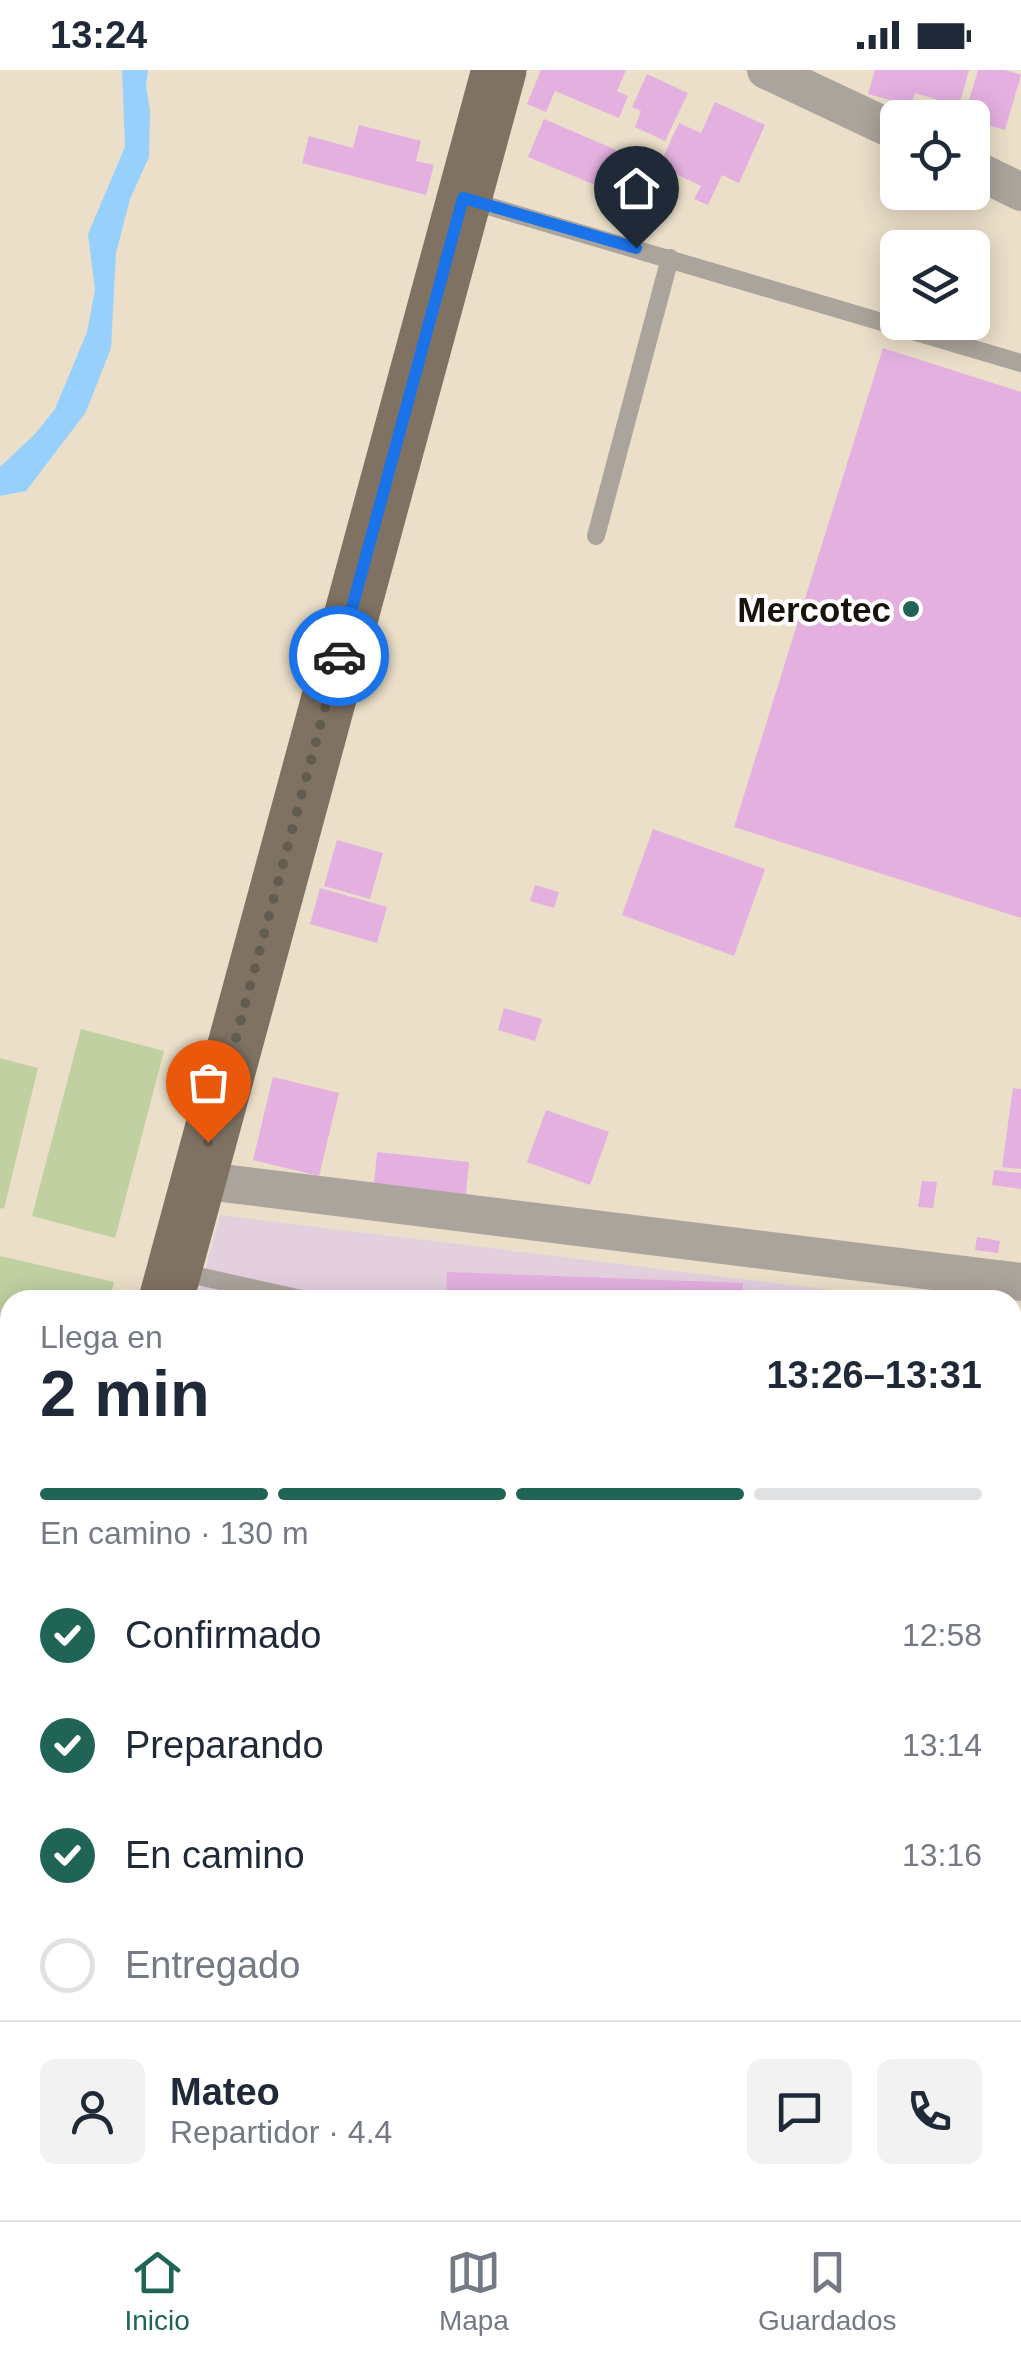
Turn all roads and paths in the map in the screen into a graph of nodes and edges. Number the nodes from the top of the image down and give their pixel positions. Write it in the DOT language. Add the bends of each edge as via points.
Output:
graph roads {
  1 [pos="499,70"];
  2 [pos="766,70"];
  3 [pos="880,124"];
  4 [pos="990,177"];
  5 [pos="1021,192"];
  6 [pos="463,198"];
  7 [pos="670,258"];
  8 [pos="1021,363"];
  9 [pos="596,536"];
  10 [pos="198,1180"];
  11 [pos="1021,1282"];
  12 [pos="170,1285"];
  13 [pos="215,1290"];
  1 -- 6 [label="main road"];
  2 -- 3 [label="street"];
  4 -- 5 [label="street"];
  6 -- 7 [label="lane"];
  6 -- 10 [label="main road"];
  7 -- 8 [label="lane"];
  7 -- 9 [label="lane"];
  10 -- 11 [label="street"];
  10 -- 12 [label="main road"];
  12 -- 13 [label="lane"];
}
